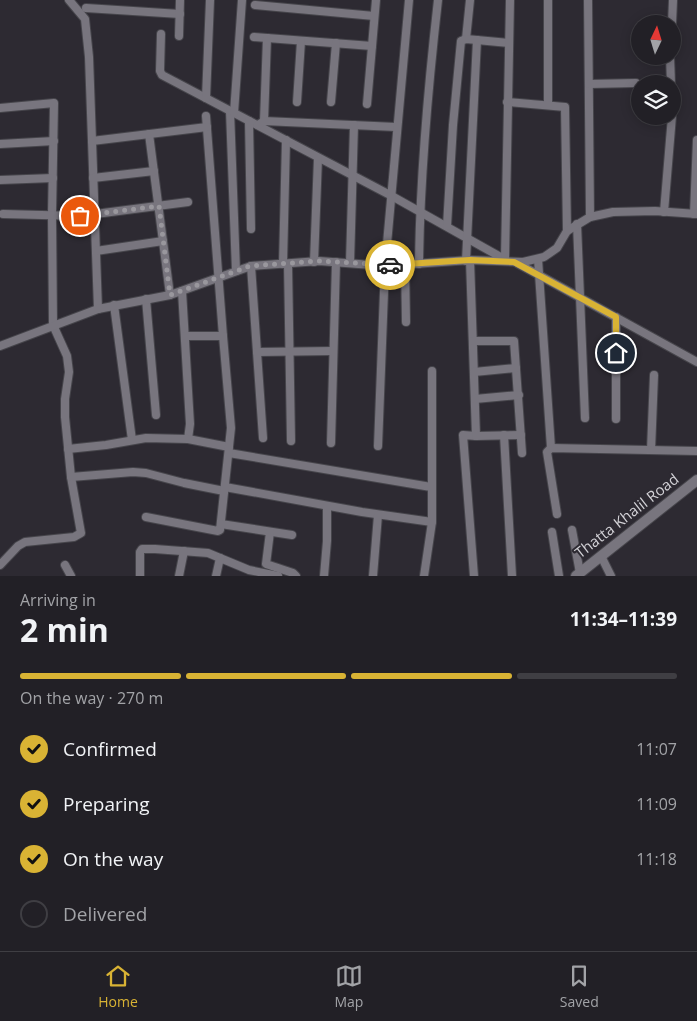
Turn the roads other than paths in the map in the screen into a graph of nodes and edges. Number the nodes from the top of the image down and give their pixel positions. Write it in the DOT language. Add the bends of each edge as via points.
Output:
graph roads {
  1 [pos="69,0"];
  2 [pos="180,0"];
  3 [pos="210,0"];
  4 [pos="242,0"];
  5 [pos="376,0"];
  6 [pos="409,0"];
  7 [pos="438,0"];
  8 [pos="470,0"];
  9 [pos="510,0"];
  10 [pos="548,0"];
  11 [pos="588,0"];
  12 [pos="673,0"];
  13 [pos="85,4"];
  14 [pos="255,5"];
  15 [pos="180,14"];
  16 [pos="672,15"];
  17 [pos="374,16"];
  18 [pos="85,19"];
  19 [pos="161,34"];
  20 [pos="179,36"];
  21 [pos="254,37"];
  22 [pos="267,38"];
  23 [pos="466,39"];
  24 [pos="301,40"];
  25 [pos="477,40"];
  26 [pos="336,43"];
  27 [pos="509,43"];
  28 [pos="372,46"];
  29 [pos="589,84"];
  30 [pos="631,84"];
  31 [pos="206,98"];
  32 [pos="297,102"];
  33 [pos="331,102"];
  34 [pos="507,102"];
  35 [pos="367,104"];
  36 [pos="548,105"];
  37 [pos="0,108"];
  38 [pos="232,112"];
  39 [pos="206,116"];
  40 [pos="249,121"];
  41 [pos="261,123"];
  42 [pos="354,125"];
  43 [pos="671,125"];
  44 [pos="207,127"];
  45 [pos="396,127"];
  46 [pos="149,134"];
  47 [pos="54,140"];
  48 [pos="286,140"];
  49 [pos="697,140"];
  50 [pos="92,141"];
  51 [pos="0,144"];
  52 [pos="318,158"];
  53 [pos="154,171"];
  54 [pos="352,175"];
  55 [pos="53,178"];
  56 [pos="94,178"];
  57 [pos="0,180"];
  58 [pos="390,195"];
  59 [pos="188,202"];
  60 [pos="159,206"];
  61 [pos="419,211"];
  62 [pos="664,212"];
  63 [pos="3,214"];
  64 [pos="696,214"];
  65 [pos="52,215"];
  66 [pos="95,215"];
  67 [pos="590,217"];
  68 [pos="577,224"];
  69 [pos="447,226"];
  70 [pos="251,229"];
  71 [pos="567,231"];
  72 [pos="467,238"];
  73 [pos="163,241"];
  74 [pos="96,251"];
  75 [pos="538,259"];
  76 [pos="468,260"];
  77 [pos="509,261"];
  78 [pos="314,262"];
  79 [pos="336,262"];
  80 [pos="350,263"];
  81 [pos="285,264"];
  82 [pos="404,264"];
  83 [pos="418,264"];
  84 [pos="250,266"];
  85 [pos="385,266"];
  86 [pos="236,271"];
  87 [pos="219,276"];
  88 [pos="539,276"];
  89 [pos="182,291"];
  90 [pos="170,295"];
  91 [pos="580,298"];
  92 [pos="146,299"];
  93 [pos="114,305"];
  94 [pos="98,309"];
  95 [pos="616,317"];
  96 [pos="406,322"];
  97 [pos="53,325"];
  98 [pos="185,336"];
  99 [pos="224,336"];
  100 [pos="473,341"];
  101 [pos="0,346"];
  102 [pos="334,351"];
  103 [pos="257,352"];
  104 [pos="290,352"];
  105 [pos="697,362"];
  106 [pos="516,368"];
  107 [pos="432,371"];
  108 [pos="474,372"];
  109 [pos="654,376"];
  110 [pos="518,395"];
  111 [pos="475,399"];
  112 [pos="156,415"];
  113 [pos="585,418"];
  114 [pos="616,419"];
  115 [pos="504,435"];
  116 [pos="522,435"];
  117 [pos="476,436"];
  118 [pos="263,438"];
  119 [pos="188,439"];
  120 [pos="132,440"];
  121 [pos="291,441"];
  122 [pos="331,443"];
  123 [pos="378,446"];
  124 [pos="551,448"];
  125 [pos="68,449"];
  126 [pos="229,450"];
  127 [pos="650,450"];
  128 [pos="697,450"];
  129 [pos="522,452"];
  130 [pos="71,477"];
  131 [pos="697,480"];
  132 [pos="431,487"];
  133 [pos="225,489"];
  134 [pos="327,506"];
  135 [pos="378,514"];
  136 [pos="557,514"];
  137 [pos="146,517"];
  138 [pos="432,522"];
  139 [pos="221,524"];
  140 [pos="572,530"];
  141 [pos="270,532"];
  142 [pos="552,532"];
  143 [pos="292,535"];
  144 [pos="184,551"];
  145 [pos="600,556"];
  146 [pos="220,558"];
  147 [pos="0,565"];
  148 [pos="65,566"];
  149 [pos="254,574"];
  150 [pos="578,574"];
  151 [pos="71,576"];
  152 [pos="140,576"];
  153 [pos="180,576"];
  154 [pos="216,576"];
  155 [pos="278,576"];
  156 [pos="296,576"];
  157 [pos="324,576"];
  158 [pos="373,576"];
  159 [pos="424,576"];
  160 [pos="474,576"];
  161 [pos="512,576"];
  162 [pos="559,576"];
  163 [pos="611,576"];
  1 -- 18 [label="street"];
  2 -- 15 [label="street"];
  3 -- 31 [label="street"];
  4 -- 38 [label="street"];
  5 -- 17 [label="street"];
  6 -- 45 [label="street"];
  7 -- 61 [label="street"];
  8 -- 23 [label="street"];
  9 -- 27 [label="street"];
  10 -- 36 [label="street"];
  11 -- 29 [label="street"];
  12 -- 16 [label="street"];
  13 -- 15 [label="street"];
  13 -- 18 [label="street"];
  14 -- 17 [label="street"];
  15 -- 20 [label="street"];
  17 -- 28 [label="street"];
  18 -- 50 [label="street" via="90,57"];
  19 -- 31 [label="street" via="162,75"];
  21 -- 22 [label="street"];
  22 -- 24 [label="street"];
  22 -- 41 [label="street"];
  23 -- 25 [label="street"];
  23 -- 69 [label="street" via="461,42"];
  24 -- 26 [label="street"];
  24 -- 32 [label="street"];
  25 -- 27 [label="street"];
  25 -- 72 [label="street"];
  26 -- 28 [label="street"];
  26 -- 33 [label="street"];
  27 -- 34 [label="street"];
  28 -- 35 [label="street"];
  29 -- 30 [label="street"];
  29 -- 67 [label="street"];
  31 -- 38 [label="street"];
  34 -- 36 [label="street"];
  34 -- 77 [label="street"];
  36 -- 71 [label="street" via="566,110"];
  37 -- 47 [label="street" via="54,103"];
  38 -- 40 [label="street"];
  38 -- 86 [label="street"];
  39 -- 44 [label="street"];
  40 -- 41 [label="street"];
  40 -- 70 [label="street"];
  41 -- 42 [label="street"];
  41 -- 48 [label="street"];
  42 -- 45 [label="street"];
  42 -- 54 [label="street"];
  43 -- 62 [label="street"];
  44 -- 46 [label="street"];
  44 -- 87 [label="street"];
  45 -- 58 [label="street"];
  46 -- 50 [label="street"];
  46 -- 53 [label="street"];
  47 -- 51 [label="street"];
  47 -- 55 [label="street"];
  48 -- 52 [label="street"];
  48 -- 81 [label="street"];
  49 -- 64 [label="street"];
  50 -- 56 [label="street"];
  52 -- 54 [label="street"];
  52 -- 78 [label="street"];
  53 -- 56 [label="street"];
  53 -- 60 [label="street"];
  54 -- 58 [label="street"];
  54 -- 80 [label="street"];
  55 -- 57 [label="street"];
  55 -- 65 [label="street"];
  56 -- 66 [label="street"];
  58 -- 61 [label="street"];
  58 -- 85 [label="street"];
  59 -- 60 [label="street"];
  60 -- 66 [label="street"];
  60 -- 73 [label="street"];
  61 -- 69 [label="street"];
  61 -- 83 [label="street"];
  62 -- 64 [label="street"];
  62 -- 67 [label="street" via="614,212"];
  63 -- 65 [label="street"];
  65 -- 66 [label="street"];
  65 -- 97 [label="street"];
  66 -- 74 [label="street"];
  67 -- 68 [label="street"];
  68 -- 71 [label="street"];
  68 -- 91 [label="street"];
  69 -- 72 [label="street"];
  71 -- 75 [label="street" via="557,248"];
  72 -- 76 [label="street"];
  72 -- 77 [label="street"];
  73 -- 74 [label="street"];
  73 -- 90 [label="street"];
  74 -- 94 [label="street"];
  75 -- 77 [label="street"];
  75 -- 88 [label="street"];
  76 -- 77 [label="street"];
  76 -- 83 [label="street"];
  76 -- 100 [label="street"];
  77 -- 88 [label="street"];
  78 -- 79 [label="street"];
  78 -- 81 [label="street"];
  79 -- 80 [label="street"];
  79 -- 102 [label="street"];
  80 -- 85 [label="street"];
  81 -- 84 [label="street"];
  81 -- 104 [label="street"];
  82 -- 83 [label="street"];
  82 -- 85 [label="street"];
  82 -- 96 [label="street"];
  84 -- 86 [label="street"];
  84 -- 103 [label="street"];
  85 -- 123 [label="street"];
  86 -- 87 [label="street"];
  87 -- 89 [label="street"];
  87 -- 99 [label="street"];
  88 -- 91 [label="street"];
  88 -- 124 [label="street"];
  89 -- 90 [label="street"];
  89 -- 98 [label="street"];
  90 -- 92 [label="street"];
  91 -- 95 [label="street"];
  91 -- 113 [label="street"];
  92 -- 93 [label="street"];
  92 -- 112 [label="street"];
  93 -- 94 [label="street"];
  93 -- 120 [label="street"];
  94 -- 97 [label="street"];
  95 -- 105 [label="street"];
  95 -- 114 [label="street"];
  97 -- 101 [label="street"];
  97 -- 125 [label="street" via="67,356 69,372 65,399"];
  98 -- 99 [label="street"];
  98 -- 119 [label="street"];
  99 -- 126 [label="street" via="231,428"];
  100 -- 106 [label="street" via="513,340"];
  100 -- 108 [label="street"];
  102 -- 104 [label="street"];
  102 -- 122 [label="street"];
  103 -- 104 [label="street"];
  103 -- 118 [label="street"];
  104 -- 121 [label="street"];
  106 -- 108 [label="street"];
  106 -- 110 [label="street"];
  107 -- 132 [label="street"];
  108 -- 111 [label="street"];
  109 -- 127 [label="street"];
  110 -- 111 [label="street"];
  110 -- 116 [label="street"];
  111 -- 117 [label="street"];
  115 -- 116 [label="street"];
  115 -- 117 [label="street"];
  115 -- 161 [label="street"];
  116 -- 129 [label="street"];
  117 -- 160 [label="street" via="463,435"];
  119 -- 120 [label="street"];
  119 -- 126 [label="street"];
  120 -- 125 [label="street"];
  124 -- 127 [label="street"];
  124 -- 136 [label="street" via="547,452"];
  125 -- 130 [label="street"];
  126 -- 132 [label="street"];
  126 -- 133 [label="street"];
  127 -- 128 [label="street"];
  130 -- 133 [label="street" via="146,473"];
  130 -- 147 [label="street" via="81,533 74,537 24,542"];
  131 -- 145 [label="street, Thatta Khalil Road"];
  132 -- 138 [label="street"];
  133 -- 134 [label="street"];
  133 -- 139 [label="street"];
  134 -- 135 [label="street"];
  134 -- 157 [label="street"];
  135 -- 138 [label="street"];
  135 -- 158 [label="street"];
  137 -- 139 [label="street" via="218,531"];
  138 -- 159 [label="street"];
  139 -- 141 [label="street"];
  140 -- 150 [label="street"];
  141 -- 143 [label="street"];
  141 -- 156 [label="street" via="266,564"];
  142 -- 162 [label="street"];
  144 -- 146 [label="street" via="208,553"];
  144 -- 152 [label="street" via="142,549"];
  144 -- 153 [label="street"];
  145 -- 150 [label="street, Thatta Khalil Road"];
  145 -- 163 [label="street"];
  146 -- 149 [label="street"];
  146 -- 154 [label="street"];
  148 -- 151 [label="street"];
  149 -- 155 [label="street"];
}
